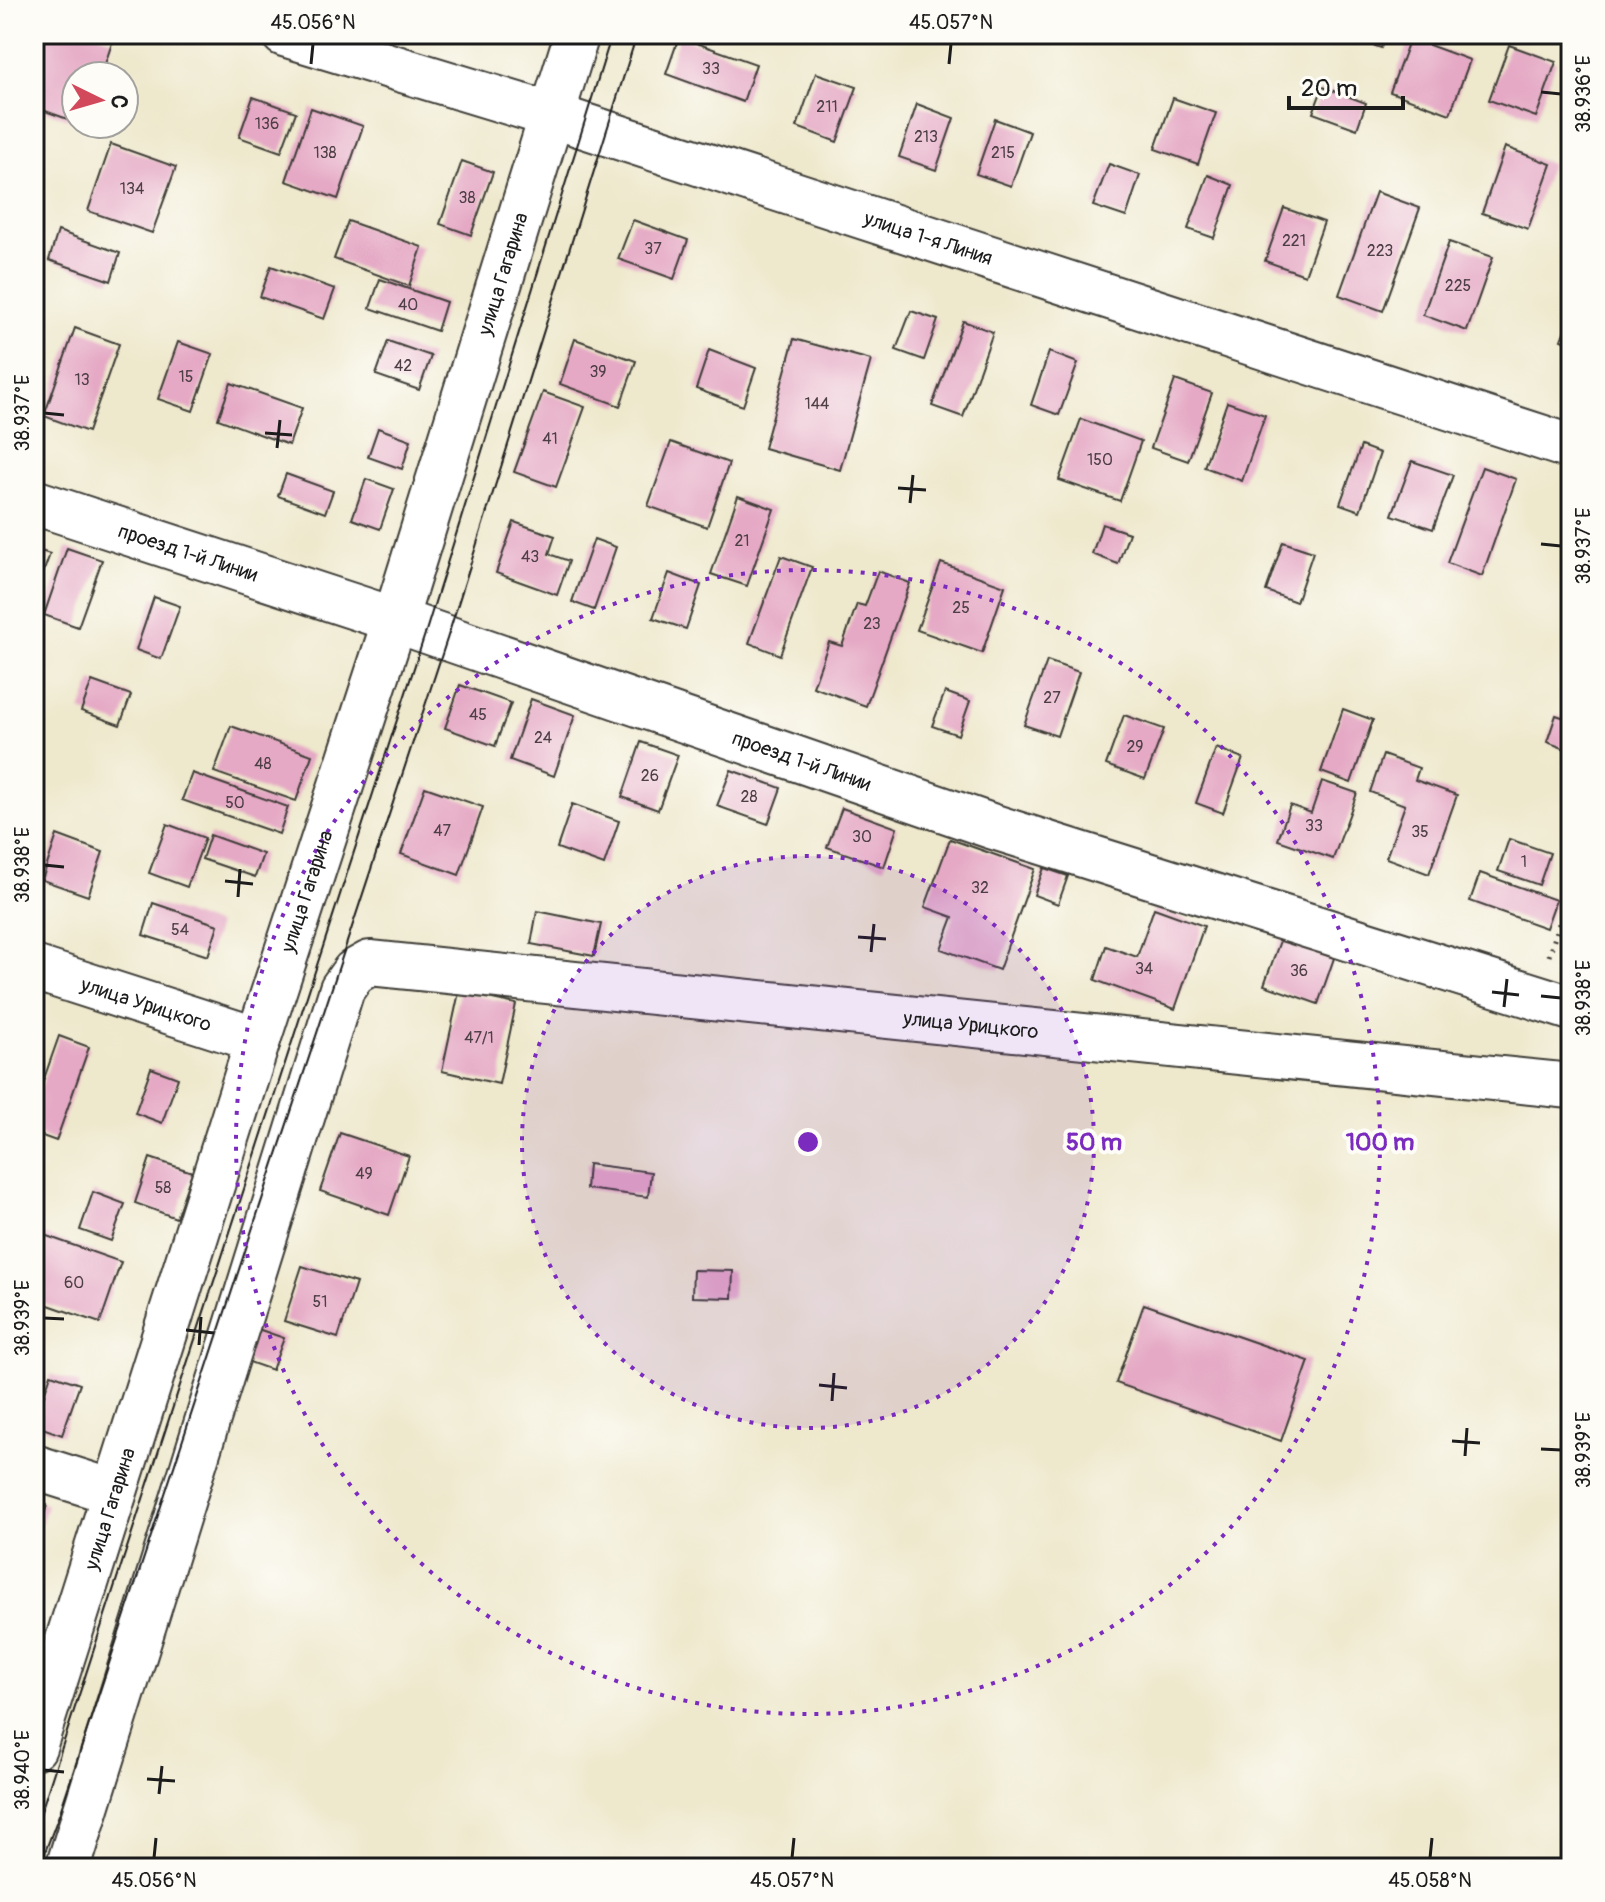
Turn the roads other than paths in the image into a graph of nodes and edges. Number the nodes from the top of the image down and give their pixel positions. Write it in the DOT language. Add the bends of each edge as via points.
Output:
graph roads {
  1 [pos="284,34"];
  2 [pos="577,34"];
  3 [pos="551,115"];
  4 [pos="1571,447"];
  5 [pos="34,502"];
  6 [pos="395,620"];
  7 [pos="34,968"];
  8 [pos="1571,1008"];
  9 [pos="258,1040"];
  10 [pos="1571,1086"];
  11 [pos="34,1467"];
  12 [pos="113,1492"];
  13 [pos="34,1747"];
  14 [pos="68,1868"];
  1 -- 3 [label="street, улица 1-я Линия"];
  2 -- 3 [label="street, улица Гагарина"];
  3 -- 4 [label="street, улица 1-я Линия"];
  3 -- 6 [label="street, улица Гагарина"];
  5 -- 6 [label="street, проезд 1-й Линии"];
  6 -- 8 [label="street, проезд 1-й Линии" via="991,826"];
  6 -- 9 [label="street, улица Гагарина"];
  7 -- 9 [label="street, улица Урицкого"];
  9 -- 12 [label="street, улица Гагарина"];
  10 -- 14 [label="street, улица Урицкого" via="370,963 354,972 342,989"];
  11 -- 12 [label="street"];
  12 -- 13 [label="street, улица Гагарина"];
}
